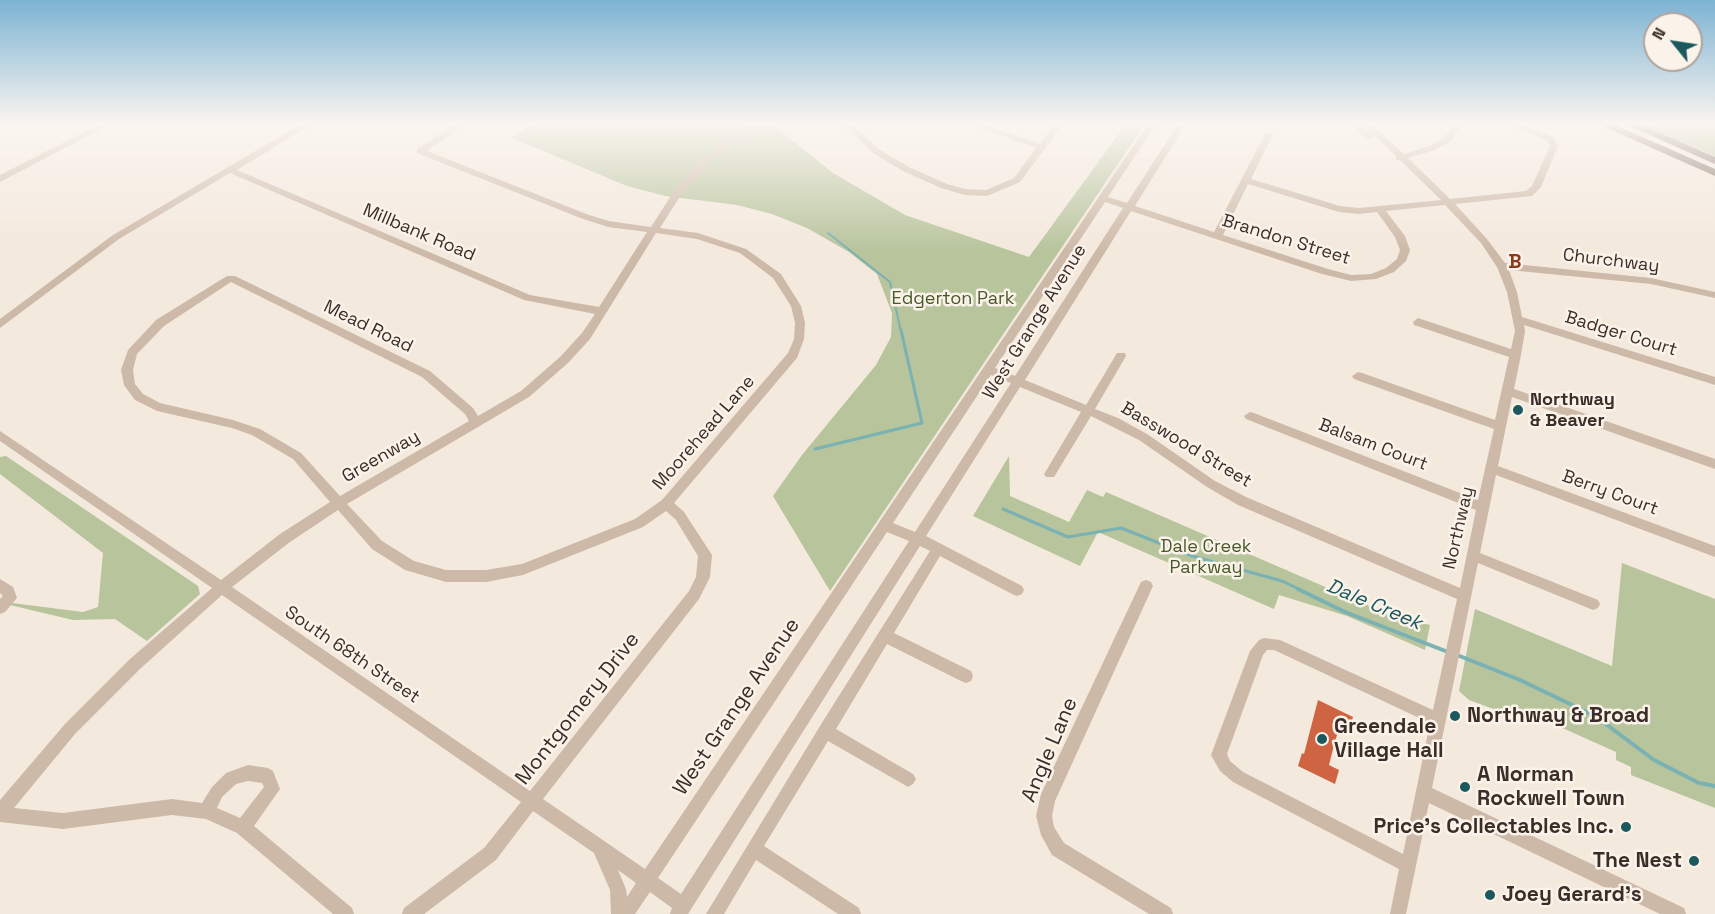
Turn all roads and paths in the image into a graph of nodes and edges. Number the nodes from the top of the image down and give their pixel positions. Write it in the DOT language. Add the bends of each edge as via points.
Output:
graph roads {
  1 [pos="24,167"];
  2 [pos="236,167"];
  3 [pos="459,167"];
  4 [pos="701,167"];
  5 [pos="902,167"];
  6 [pos="1027,167"];
  7 [pos="1125,167"];
  8 [pos="1156,167"];
  9 [pos="1253,167"];
  10 [pos="1412,167"];
  11 [pos="1545,167"];
  12 [pos="230,170"];
  13 [pos="0,179"];
  14 [pos="1246,180"];
  15 [pos="1104,199"];
  16 [pos="1450,202"];
  17 [pos="1130,209"];
  18 [pos="1380,210"];
  19 [pos="652,230"];
  20 [pos="1217,236"];
  21 [pos="1502,266"];
  22 [pos="231,278"];
  23 [pos="1715,295"];
  24 [pos="600,311"];
  25 [pos="1518,318"];
  26 [pos="1418,322"];
  27 [pos="0,324"];
  28 [pos="1516,355"];
  29 [pos="1121,356"];
  30 [pos="989,370"];
  31 [pos="1358,376"];
  32 [pos="1020,381"];
  33 [pos="1715,381"];
  34 [pos="1507,391"];
  35 [pos="1087,410"];
  36 [pos="1250,416"];
  37 [pos="476,424"];
  38 [pos="1501,427"];
  39 [pos="4,443"];
  40 [pos="1715,464"];
  41 [pos="1493,469"];
  42 [pos="1050,474"];
  43 [pos="338,503"];
  44 [pos="666,504"];
  45 [pos="1484,508"];
  46 [pos="887,526"];
  47 [pos="919,539"];
  48 [pos="937,550"];
  49 [pos="1715,552"];
  50 [pos="1474,556"];
  51 [pos="0,585"];
  52 [pos="1146,585"];
  53 [pos="220,590"];
  54 [pos="1017,590"];
  55 [pos="1464,596"];
  56 [pos="1593,604"];
  57 [pos="0,608"];
  58 [pos="884,635"];
  59 [pos="966,676"];
  60 [pos="1439,720"];
  61 [pos="825,731"];
  62 [pos="908,779"];
  63 [pos="1424,792"];
  64 [pos="532,802"];
  65 [pos="206,811"];
  66 [pos="0,813"];
  67 [pos="243,828"];
  68 [pos="754,849"];
  69 [pos="600,851"];
  70 [pos="1408,865"];
  71 [pos="646,881"];
  72 [pos="680,910"];
  73 [pos="346,914"];
  74 [pos="410,914"];
  75 [pos="619,914"];
  76 [pos="625,914"];
  77 [pos="714,914"];
  78 [pos="853,914"];
  79 [pos="1165,914"];
  80 [pos="1398,914"];
  81 [pos="1678,914"];
  1 -- 13 [label="street"];
  2 -- 12 [label="street"];
  3 -- 19 [label="street, Moorehead Lane" via="586,217"];
  4 -- 19 [label="street, Greenway"];
  5 -- 6 [label="street" via="944,186 987,193 1017,180"];
  7 -- 15 [label="street, West Grange Avenue"];
  8 -- 17 [label="street, West Grange Avenue"];
  9 -- 14 [label="street"];
  10 -- 16 [label="street, Northway"];
  11 -- 16 [label="street" via="1529,194"];
  12 -- 24 [label="street, Millbank Road" via="528,298"];
  12 -- 27 [label="street" via="116,237"];
  14 -- 18 [label="street" via="1340,209"];
  14 -- 20 [label="street"];
  15 -- 17 [label="street, Brandon Street"];
  15 -- 30 [label="street, West Grange Avenue"];
  16 -- 18 [label="street"];
  16 -- 21 [label="street, Northway"];
  17 -- 20 [label="street, Brandon Street"];
  17 -- 32 [label="street, West Grange Avenue"];
  18 -- 20 [label="street, Brandon Street" via="1400,236 1405,250 1401,261 1372,277 1351,278 1326,272"];
  19 -- 24 [label="street, Greenway"];
  19 -- 44 [label="street, Moorehead Lane" via="698,236 743,251 777,276 796,306 800,322 793,356"];
  21 -- 23 [label="street, Churchway" via="1651,281"];
  21 -- 25 [label="street, Northway"];
  22 -- 37 [label="street, Mead Road" via="426,374 469,411"];
  22 -- 43 [label="street, Moorehead Lane" via="160,323 141,340 127,370 130,385 139,397 157,407 256,432 297,456"];
  24 -- 37 [label="street, Greenway" via="586,336 564,360 525,394"];
  25 -- 28 [label="street, Northway"];
  25 -- 33 [label="street, Badger Court"];
  26 -- 28 [label="street"];
  28 -- 34 [label="street, Northway"];
  29 -- 35 [label="street"];
  30 -- 32 [label="street, Basswood Street"];
  30 -- 46 [label="street, West Grange Avenue"];
  31 -- 38 [label="street"];
  32 -- 35 [label="street, Basswood Street"];
  32 -- 47 [label="street, West Grange Avenue"];
  34 -- 38 [label="street, Northway"];
  34 -- 40 [label="street"];
  35 -- 42 [label="street"];
  35 -- 55 [label="street, Basswood Street" via="1143,437 1210,484 1242,501"];
  36 -- 45 [label="street, Balsam Court"];
  37 -- 43 [label="street, Greenway"];
  38 -- 41 [label="street, Northway"];
  39 -- 53 [label="street, South 68th Street"];
  41 -- 45 [label="street, Northway"];
  41 -- 49 [label="street, Berry Court"];
  43 -- 44 [label="street, Moorehead Lane" via="377,544 410,566 446,576 486,576 523,569 639,523"];
  43 -- 53 [label="street, Greenway" via="285,538"];
  44 -- 64 [label="street, Montgomery Drive" via="680,516 705,555 703,577 694,595"];
  45 -- 50 [label="street, Northway"];
  46 -- 47 [label="street"];
  46 -- 71 [label="street, West Grange Avenue"];
  47 -- 48 [label="street"];
  47 -- 72 [label="street, West Grange Avenue"];
  48 -- 54 [label="street"];
  48 -- 58 [label="street"];
  50 -- 55 [label="street, Northway"];
  50 -- 56 [label="street"];
  51 -- 57 [label="street" via="10,598"];
  52 -- 79 [label="street, Angle Lane" via="1047,800 1044,816 1058,849"];
  53 -- 64 [label="street, South 68th Street"];
  53 -- 66 [label="street, Greenway" via="135,664 70,729"];
  55 -- 60 [label="street, Northway"];
  58 -- 59 [label="street"];
  58 -- 61 [label="street"];
  60 -- 63 [label="street, Northway"];
  60 -- 70 [label="street" via="1275,644 1264,644 1257,651 1219,754 1225,766 1238,777"];
  61 -- 62 [label="street"];
  61 -- 68 [label="street"];
  63 -- 70 [label="street, Northway"];
  63 -- 81 [label="street"];
  64 -- 69 [label="street, South 68th Street"];
  64 -- 74 [label="street, Montgomery Drive" via="490,854"];
  65 -- 66 [label="street" via="172,807 63,821"];
  65 -- 67 [label="street"];
  65 -- 67 [label="street" via="231,778 248,773 268,776 272,789"];
  67 -- 73 [label="street"];
  68 -- 77 [label="street"];
  68 -- 78 [label="street"];
  69 -- 71 [label="street, South 68th Street"];
  69 -- 75 [label="street" via="618,889"];
  70 -- 80 [label="street, Northway"];
  71 -- 72 [label="street, South 68th Street"];
  71 -- 76 [label="street, West Grange Avenue"];
}
